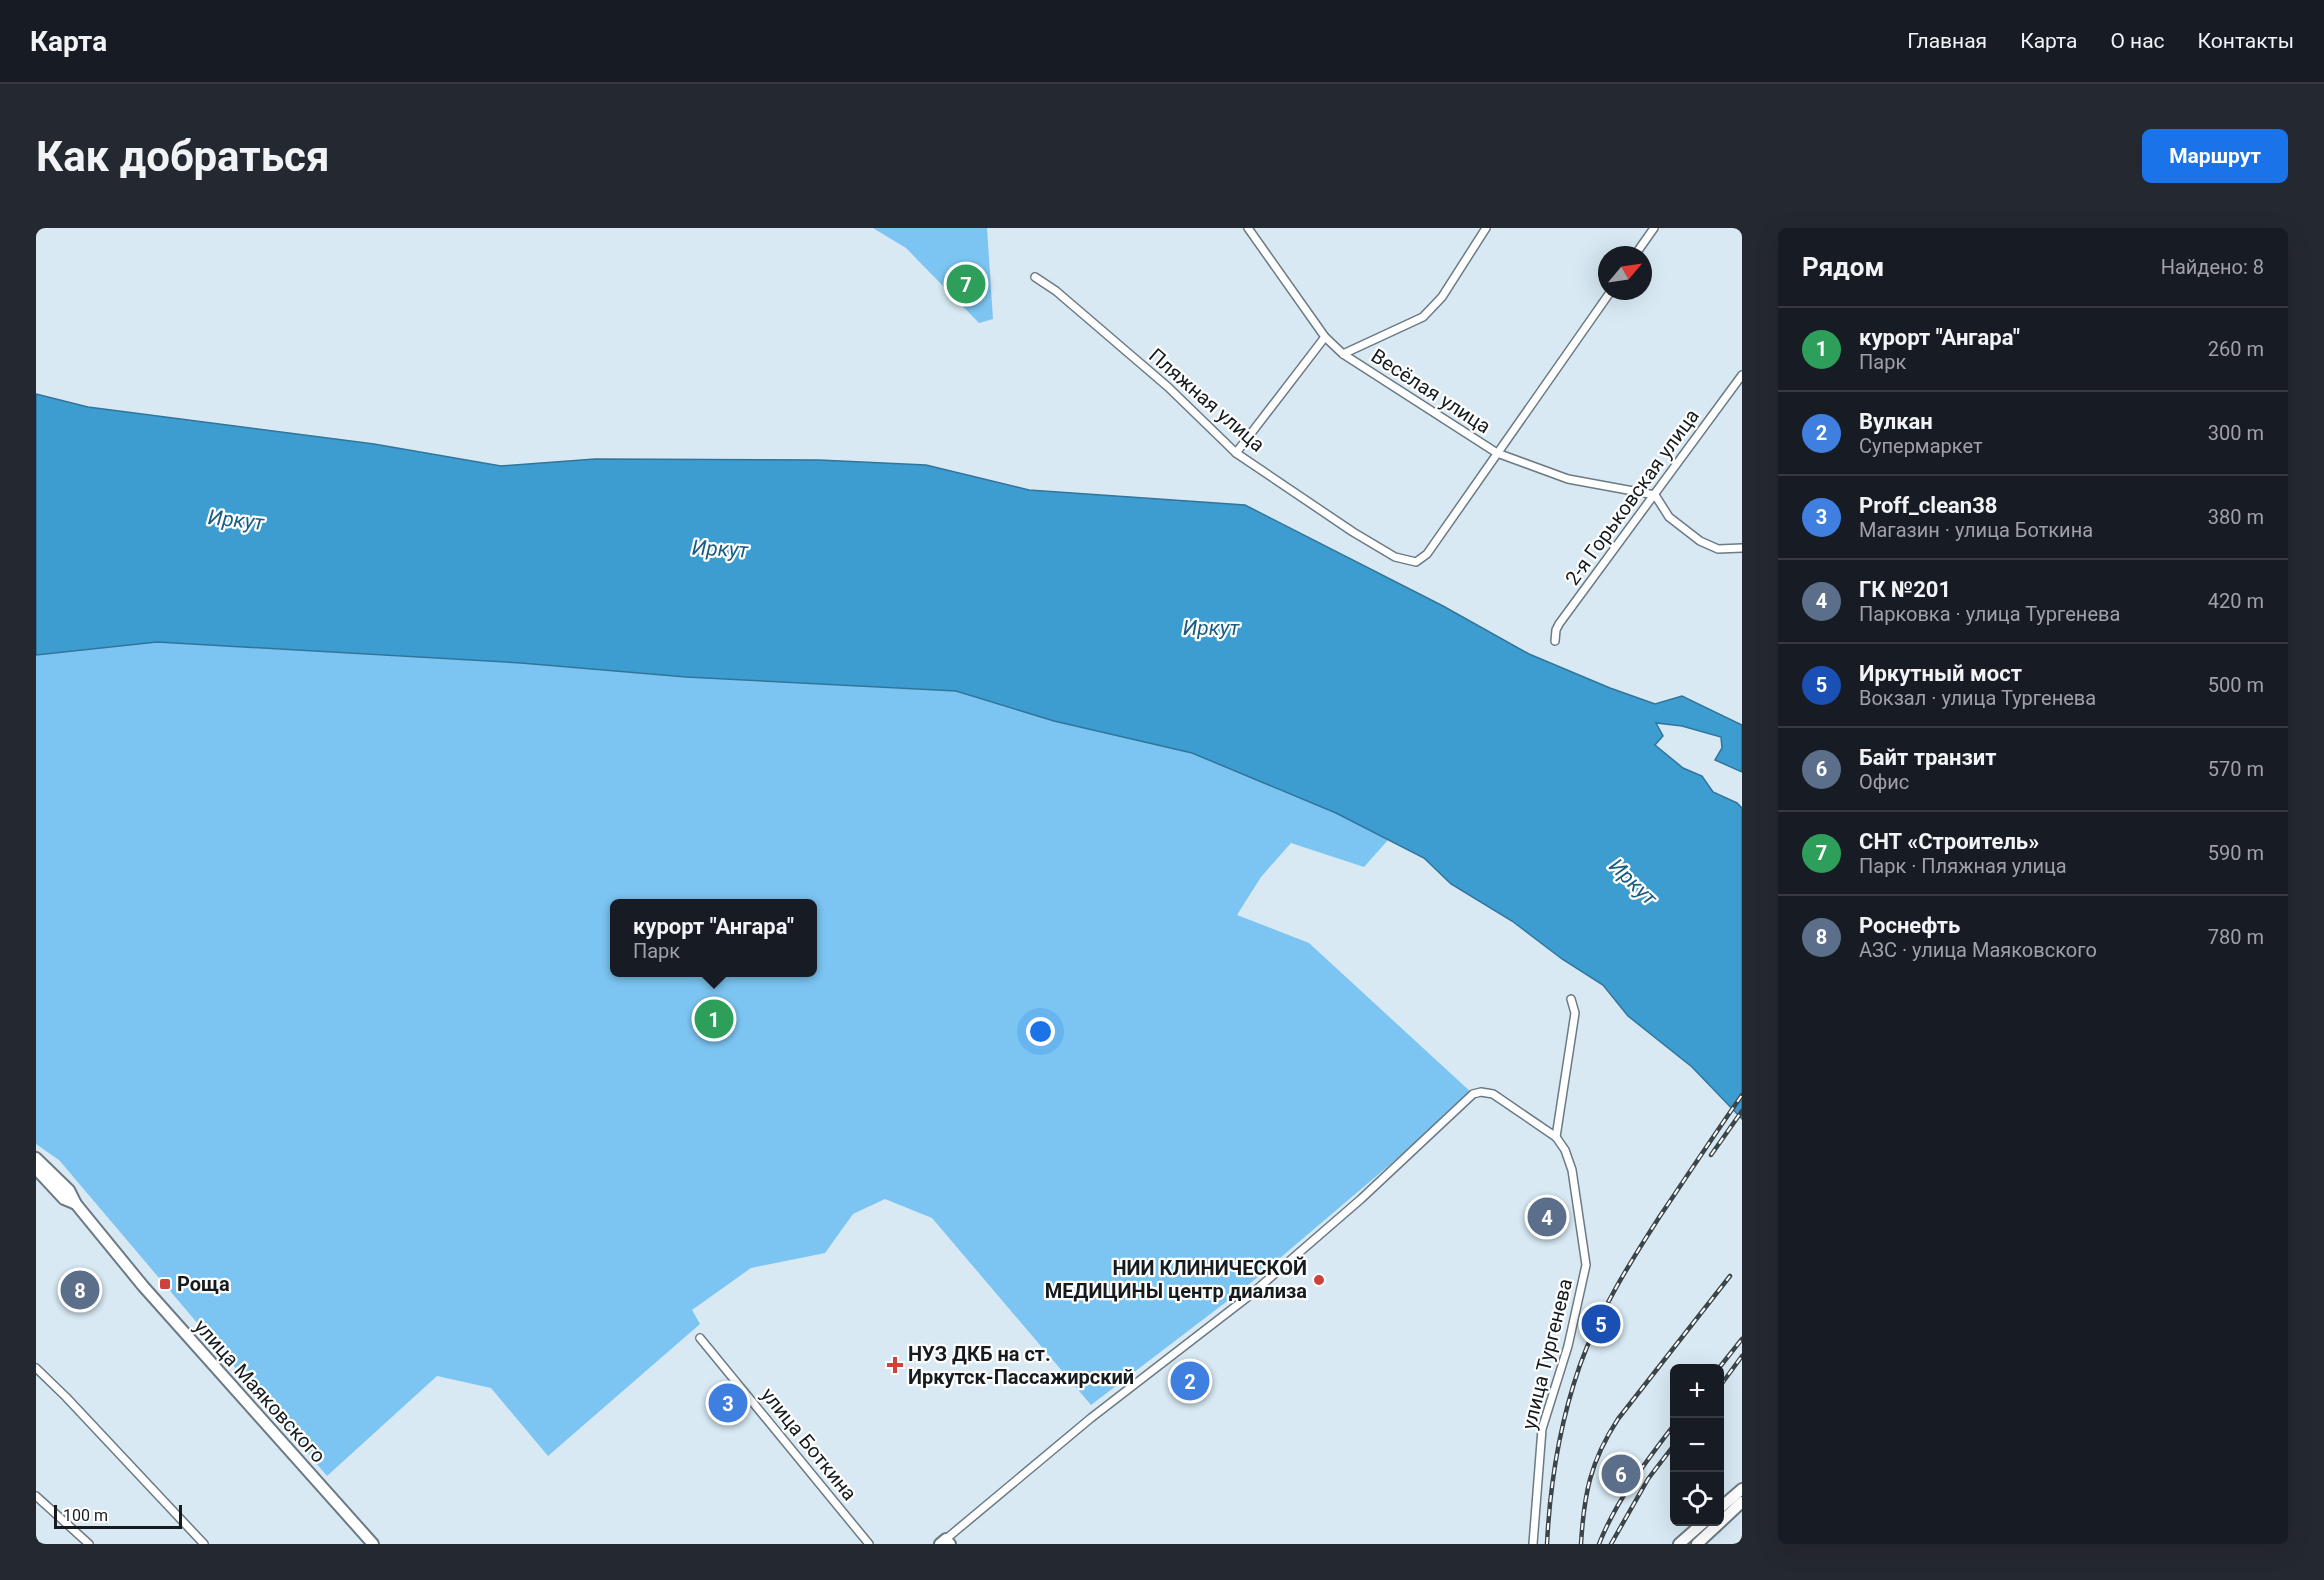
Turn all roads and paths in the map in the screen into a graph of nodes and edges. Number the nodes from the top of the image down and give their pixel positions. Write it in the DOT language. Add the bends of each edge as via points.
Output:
graph roads {
  1 [pos="1248,228"];
  2 [pos="1486,228"];
  3 [pos="1654,228"];
  4 [pos="1641,246"];
  5 [pos="1035,277"];
  6 [pos="1605,300"];
  7 [pos="1325,337"];
  8 [pos="1343,354"];
  9 [pos="1742,375"];
  10 [pos="1236,453"];
  11 [pos="1497,453"];
  12 [pos="1655,495"];
  13 [pos="1742,548"];
  14 [pos="1555,640"];
  15 [pos="1571,999"];
  16 [pos="1556,1137"];
  17 [pos="36,1158"];
  18 [pos="36,1169"];
  19 [pos="76,1204"];
  20 [pos="700,1338"];
  21 [pos="36,1368"];
  22 [pos="1742,1489"];
  23 [pos="36,1496"];
  24 [pos="1742,1502"];
  25 [pos="1724,1504"];
  26 [pos="1699,1526"];
  27 [pos="945,1542"];
  28 [pos="89,1544"];
  29 [pos="204,1544"];
  30 [pos="373,1544"];
  31 [pos="869,1544"];
  32 [pos="1533,1544"];
  33 [pos="1679,1544"];
  34 [pos="1697,1544"];
  1 -- 7 [label="street, Весёлая улица"];
  2 -- 8 [label="street" via="1442,297 1423,316"];
  3 -- 4 [label="street"];
  5 -- 10 [label="street, Пляжная улица" via="1168,387"];
  6 -- 11 [label="street"];
  7 -- 8 [label="street, Весёлая улица"];
  7 -- 10 [label="street"];
  8 -- 11 [label="street, Весёлая улица"];
  9 -- 12 [label="street, 2-я Горьковская улица"];
  10 -- 11 [label="street, Пляжная улица" via="1353,532 1395,557 1416,562 1427,554"];
  11 -- 12 [label="street, Весёлая улица" via="1568,479"];
  12 -- 13 [label="street" via="1669,517 1700,541 1718,549"];
  12 -- 14 [label="street, 2-я Горьковская улица" via="1559,624"];
  15 -- 16 [label="street" via="1575,1013"];
  16 -- 27 [label="street" via="1493,1094 1473,1094 1249,1296 1091,1418"];
  16 -- 32 [label="street, улица Тургенева" via="1572,1170 1586,1265 1568,1346 1542,1429"];
  17 -- 19 [label="main road, улица Маяковского" via="69,1190"];
  18 -- 19 [label="main road, улица Маяковского" via="64,1199"];
  19 -- 30 [label="main road, улица Маяковского" via="143,1286"];
  20 -- 31 [label="street, улица Боткина"];
  21 -- 29 [label="street"];
  22 -- 25 [label="main road"];
  23 -- 28 [label="street"];
  24 -- 34 [label="main road"];
  26 -- 33 [label="main road"];
}
